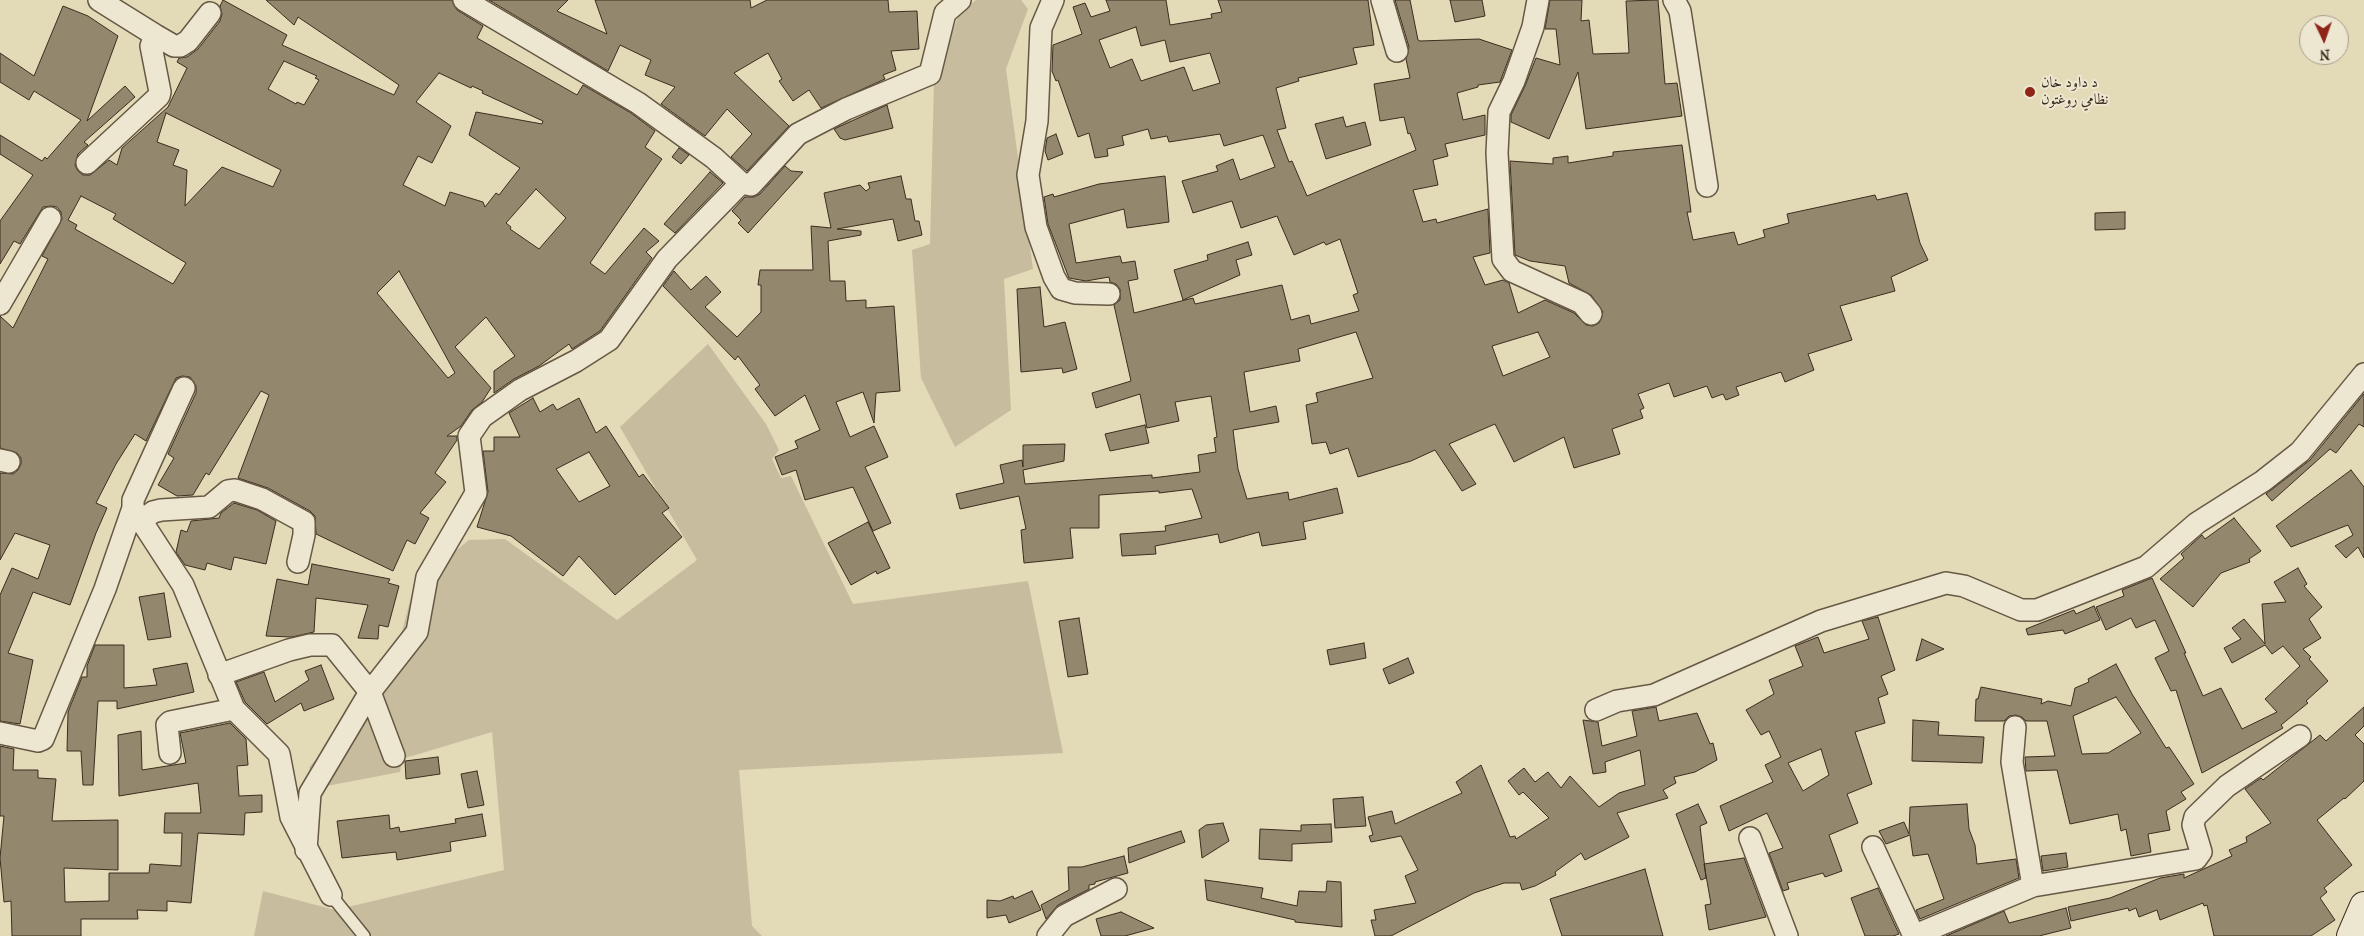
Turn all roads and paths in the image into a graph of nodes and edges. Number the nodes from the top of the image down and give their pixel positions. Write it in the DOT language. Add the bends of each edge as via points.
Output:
graph roads {
  1 [pos="98,0"];
  2 [pos="464,0"];
  3 [pos="960,0"];
  4 [pos="1053,0"];
  5 [pos="1382,0"];
  6 [pos="1538,0"];
  7 [pos="1674,0"];
  8 [pos="210,13"];
  9 [pos="155,35"];
  10 [pos="1396,51"];
  11 [pos="87,164"];
  12 [pos="741,183"];
  13 [pos="1707,186"];
  14 [pos="50,218"];
  15 [pos="1109,294"];
  16 [pos="0,304"];
  17 [pos="1591,314"];
  18 [pos="2364,374"];
  19 [pos="184,388"];
  20 [pos="136,515"];
  21 [pos="298,562"];
  22 [pos="219,674"];
  23 [pos="370,692"];
  24 [pos="234,709"];
  25 [pos="1596,710"];
  26 [pos="2015,727"];
  27 [pos="0,733"];
  28 [pos="2300,736"];
  29 [pos="170,753"];
  30 [pos="394,756"];
  31 [pos="1750,838"];
  32 [pos="1873,847"];
  33 [pos="306,850"];
  34 [pos="2033,886"];
  35 [pos="1116,888"];
  36 [pos="331,894"];
  37 [pos="2364,906"];
  38 [pos="2349,934"];
  39 [pos="364,936"];
  40 [pos="1048,936"];
  41 [pos="1787,936"];
  42 [pos="1914,936"];
  1 -- 9 [label="street"];
  2 -- 12 [label="street" via="638,103 706,152"];
  3 -- 12 [label="street" via="945,13 930,74 846,109 798,134 751,185"];
  4 -- 15 [label="street" via="1041,28 1037,121 1028,175 1036,227 1061,289 1074,293"];
  5 -- 10 [label="street"];
  6 -- 17 [label="street" via="1533,27 1499,112 1497,153 1503,259 1512,271 1582,303"];
  7 -- 13 [label="street" via="1680,11"];
  8 -- 9 [label="street" via="188,41 180,46"];
  9 -- 11 [label="street" via="151,46 159,80 159,96"];
  12 -- 23 [label="street" via="667,258 609,340 520,390 482,417 469,436 476,493 427,577 417,632"];
  14 -- 16 [label="street"];
  18 -- 25 [label="street" via="2300,452 2197,524 2146,567 2037,610 2021,610 1964,586 1946,583 1821,621 1654,695 1617,701"];
  19 -- 20 [label="street" via="133,500"];
  20 -- 21 [label="street" via="209,507 228,491 235,490 262,499 304,522"];
  20 -- 22 [label="street" via="183,585"];
  20 -- 27 [label="street" via="43,739 38,741"];
  22 -- 23 [label="street" via="289,650 310,645 332,645"];
  22 -- 24 [label="street"];
  23 -- 30 [label="street"];
  23 -- 33 [label="street" via="310,793"];
  24 -- 29 [label="street" via="170,722 167,725"];
  24 -- 33 [label="street" via="279,754 291,817"];
  26 -- 34 [label="street" via="2012,762"];
  28 -- 34 [label="street" via="2227,786 2195,817 2193,825 2201,852 2196,858"];
  31 -- 41 [label="street"];
  32 -- 42 [label="street"];
  33 -- 36 [label="street"];
  34 -- 42 [label="street"];
  35 -- 40 [label="street" via="1064,916"];
  36 -- 39 [label="lane"];
  37 -- 38 [label="street"];
}
